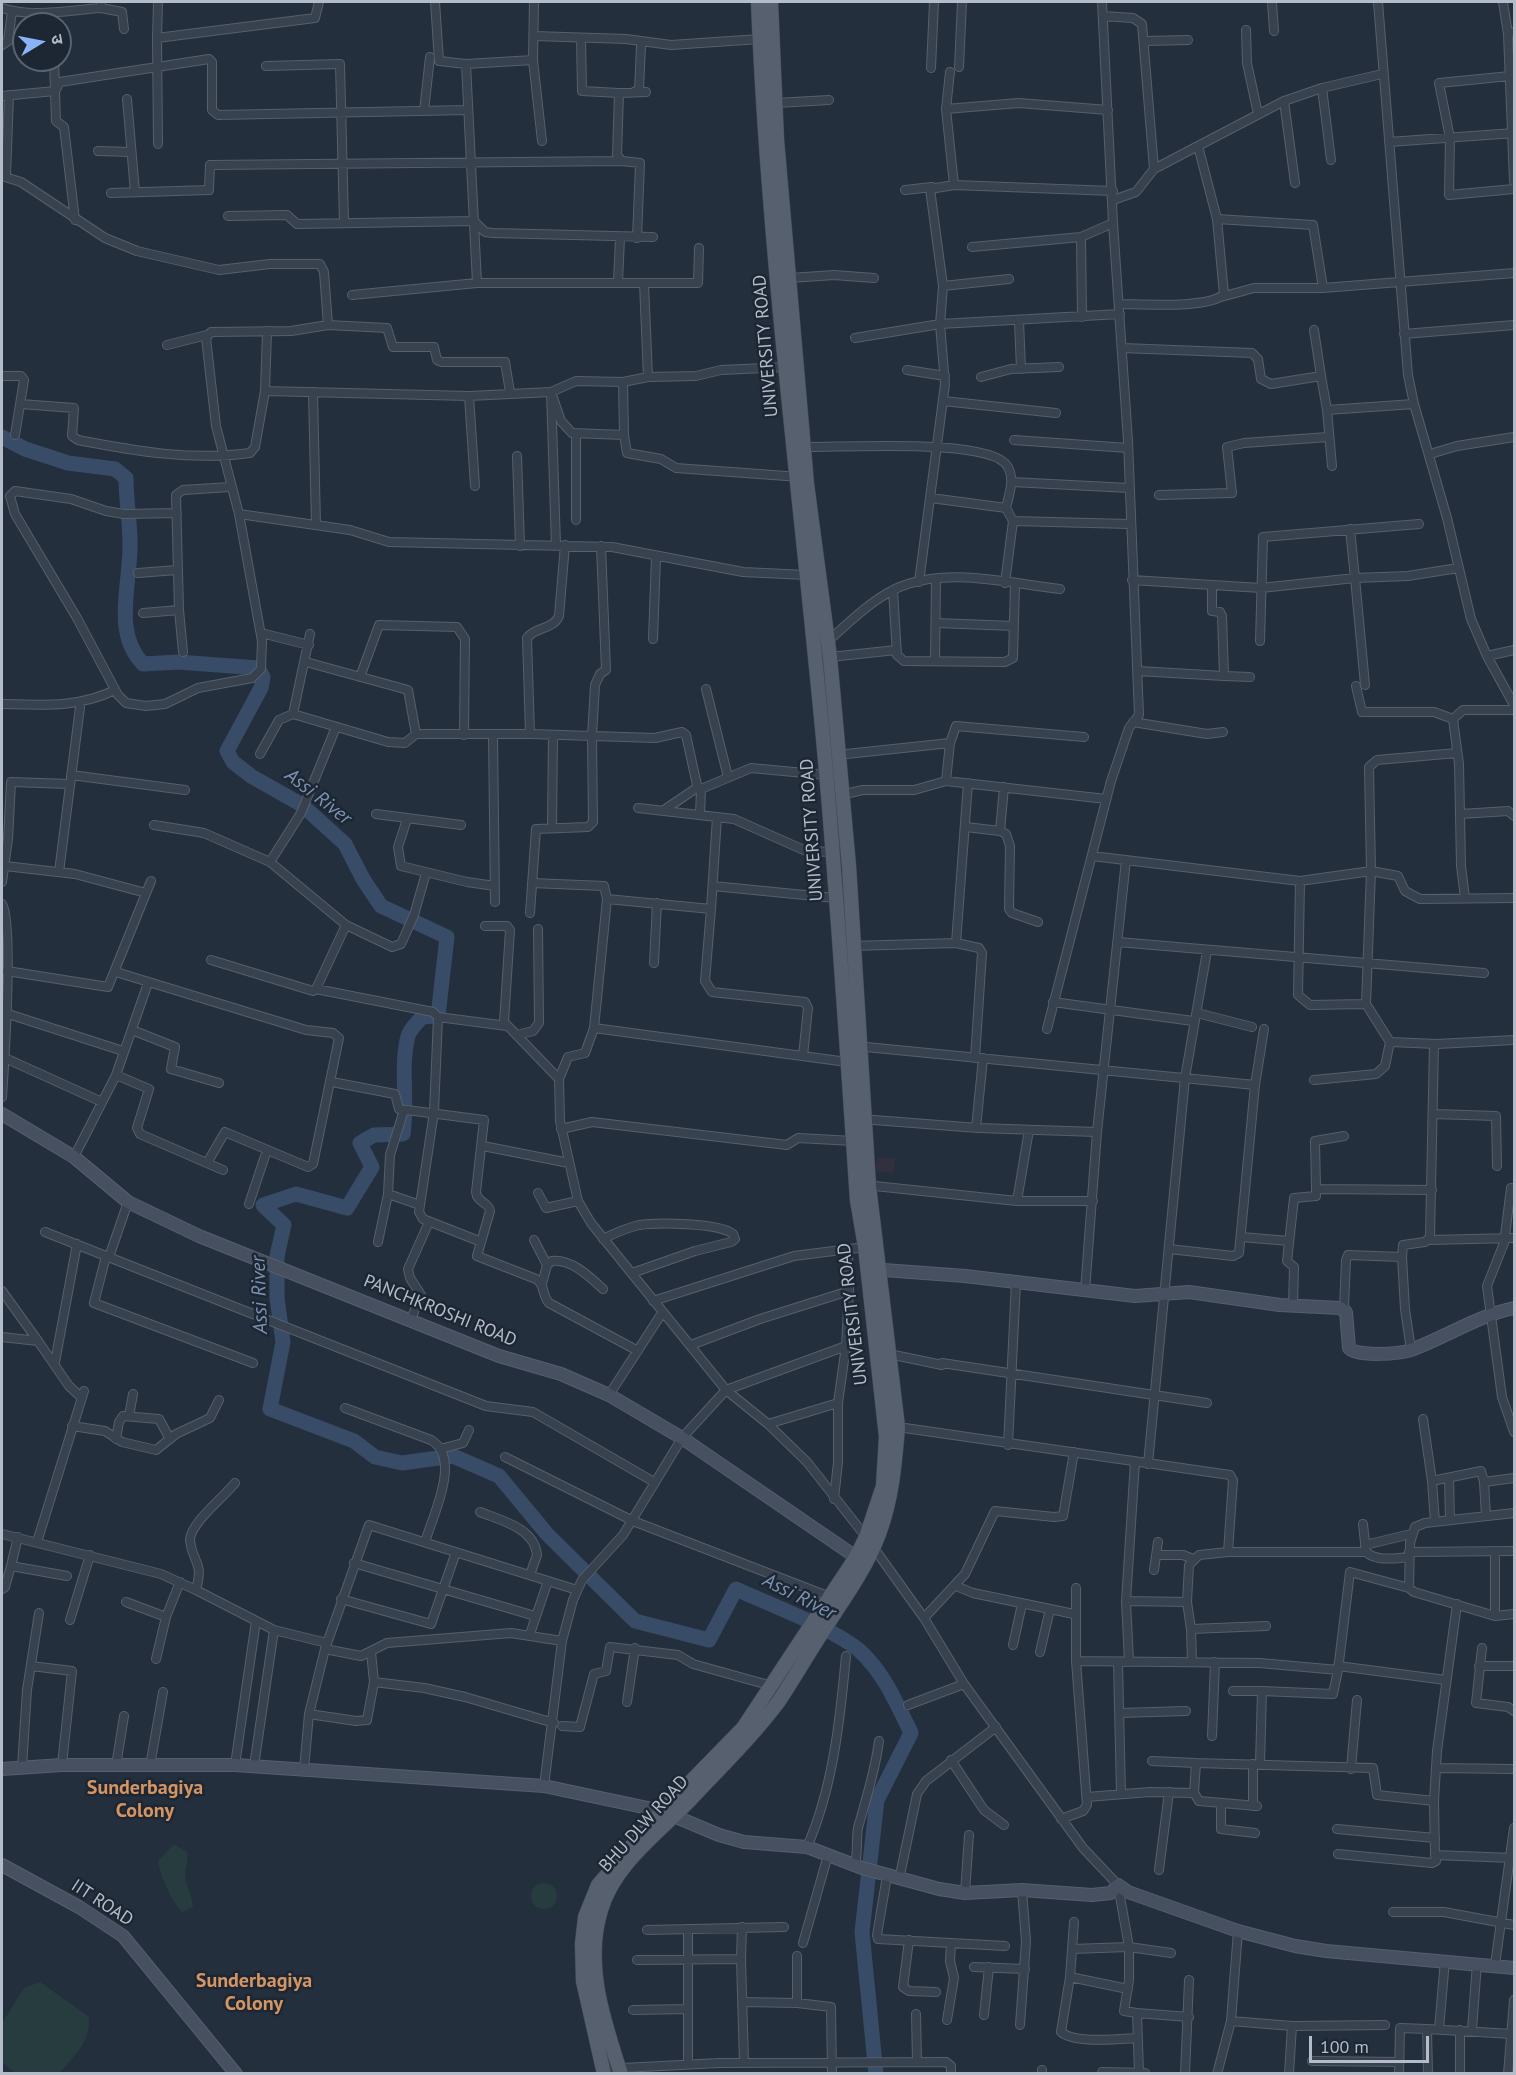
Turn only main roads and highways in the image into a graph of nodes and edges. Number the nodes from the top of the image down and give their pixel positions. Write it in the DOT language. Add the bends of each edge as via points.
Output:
graph roads {
  1 [pos="758,2"];
  2 [pos="771,2"];
  3 [pos="768,77"];
  4 [pos="798,447"];
  5 [pos="800,478"];
  6 [pos="853,1046"];
  7 [pos="857,1119"];
  8 [pos="862,1185"];
  9 [pos="872,1270"];
  10 [pos="870,1543"];
  11 [pos="829,1606"];
  12 [pos="806,1636"];
  13 [pos="668,1814"];
  14 [pos="603,2071"];
  15 [pos="620,2071"];
  1 -- 3 [label="main road, UNIVERSITY ROAD" via="759,39"];
  2 -- 3 [label="main road"];
  3 -- 4 [label="main road, UNIVERSITY ROAD" via="787,367"];
  3 -- 4 [label="main road" via="776,103"];
  4 -- 5 [label="main road, UNIVERSITY ROAD"];
  5 -- 6 [label="main road, UNIVERSITY ROAD" via="839,947"];
  5 -- 6 [label="main road" via="830,657 855,946"];
  6 -- 7 [label="main road"];
  6 -- 7 [label="main road, UNIVERSITY ROAD" via="847,1062"];
  7 -- 8 [label="main road"];
  7 -- 8 [label="main road, UNIVERSITY ROAD" via="853,1142"];
  8 -- 9 [label="main road"];
  8 -- 9 [label="main road, UNIVERSITY ROAD" via="865,1247"];
  9 -- 10 [label="main road, UNIVERSITY ROAD" via="886,1437 883,1486"];
  9 -- 10 [label="main road" via="898,1427 889,1500"];
  10 -- 11 [label="main road"];
  10 -- 11 [label="main road, UNIVERSITY ROAD" via="856,1557"];
  11 -- 12 [label="main road, UNIVERSITY ROAD"];
  11 -- 13 [label="main road, BHU DLW ROAD" via="822,1633 779,1700 758,1727"];
  12 -- 13 [label="main road, BHU DLW ROAD" via="743,1728"];
  13 -- 14 [label="main road, BHU DLW ROAD" via="598,1885 585,1917 583,1981"];
  13 -- 15 [label="main road, BHU DLW ROAD" via="619,1875 606,1896 596,1930 597,1987"];
}
